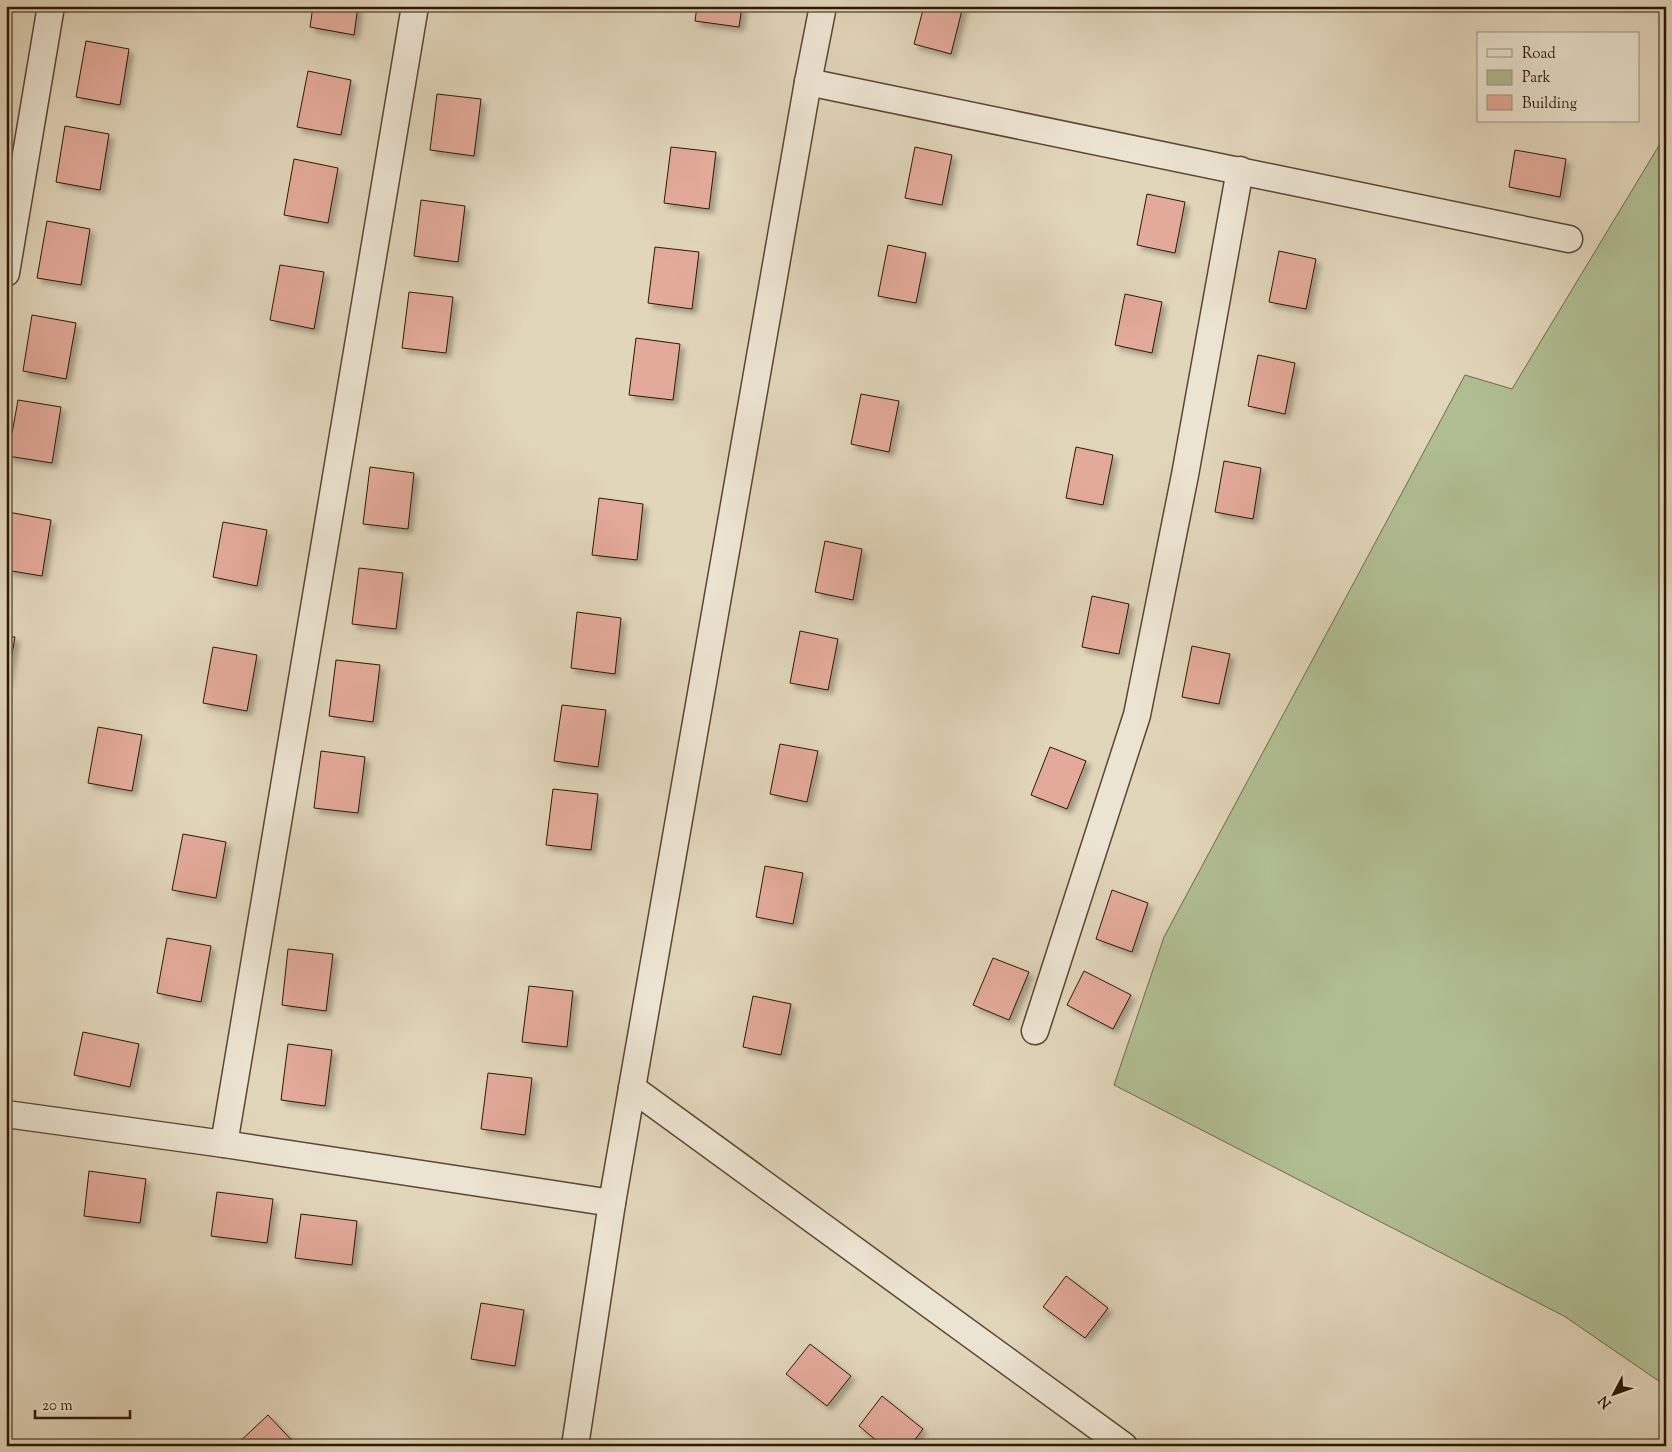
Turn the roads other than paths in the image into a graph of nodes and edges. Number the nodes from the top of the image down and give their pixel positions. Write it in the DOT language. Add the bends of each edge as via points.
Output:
graph roads {
  1 [pos="51,6"];
  2 [pos="415,6"];
  3 [pos="823,6"];
  4 [pos="808,82"];
  5 [pos="1240,170"];
  6 [pos="1569,239"];
  7 [pos="6,273"];
  8 [pos="1035,1031"];
  9 [pos="632,1088"];
  10 [pos="6,1114"];
  11 [pos="224,1144"];
  12 [pos="612,1203"];
  13 [pos="575,1446"];
  14 [pos="1124,1446"];
  1 -- 7 [label="street"];
  2 -- 11 [label="street"];
  3 -- 4 [label="street"];
  4 -- 5 [label="street"];
  4 -- 9 [label="street"];
  5 -- 6 [label="street"];
  5 -- 8 [label="street" via="1185,476 1137,715"];
  9 -- 12 [label="street"];
  9 -- 14 [label="street"];
  10 -- 11 [label="street"];
  11 -- 12 [label="street"];
  12 -- 13 [label="street"];
}
